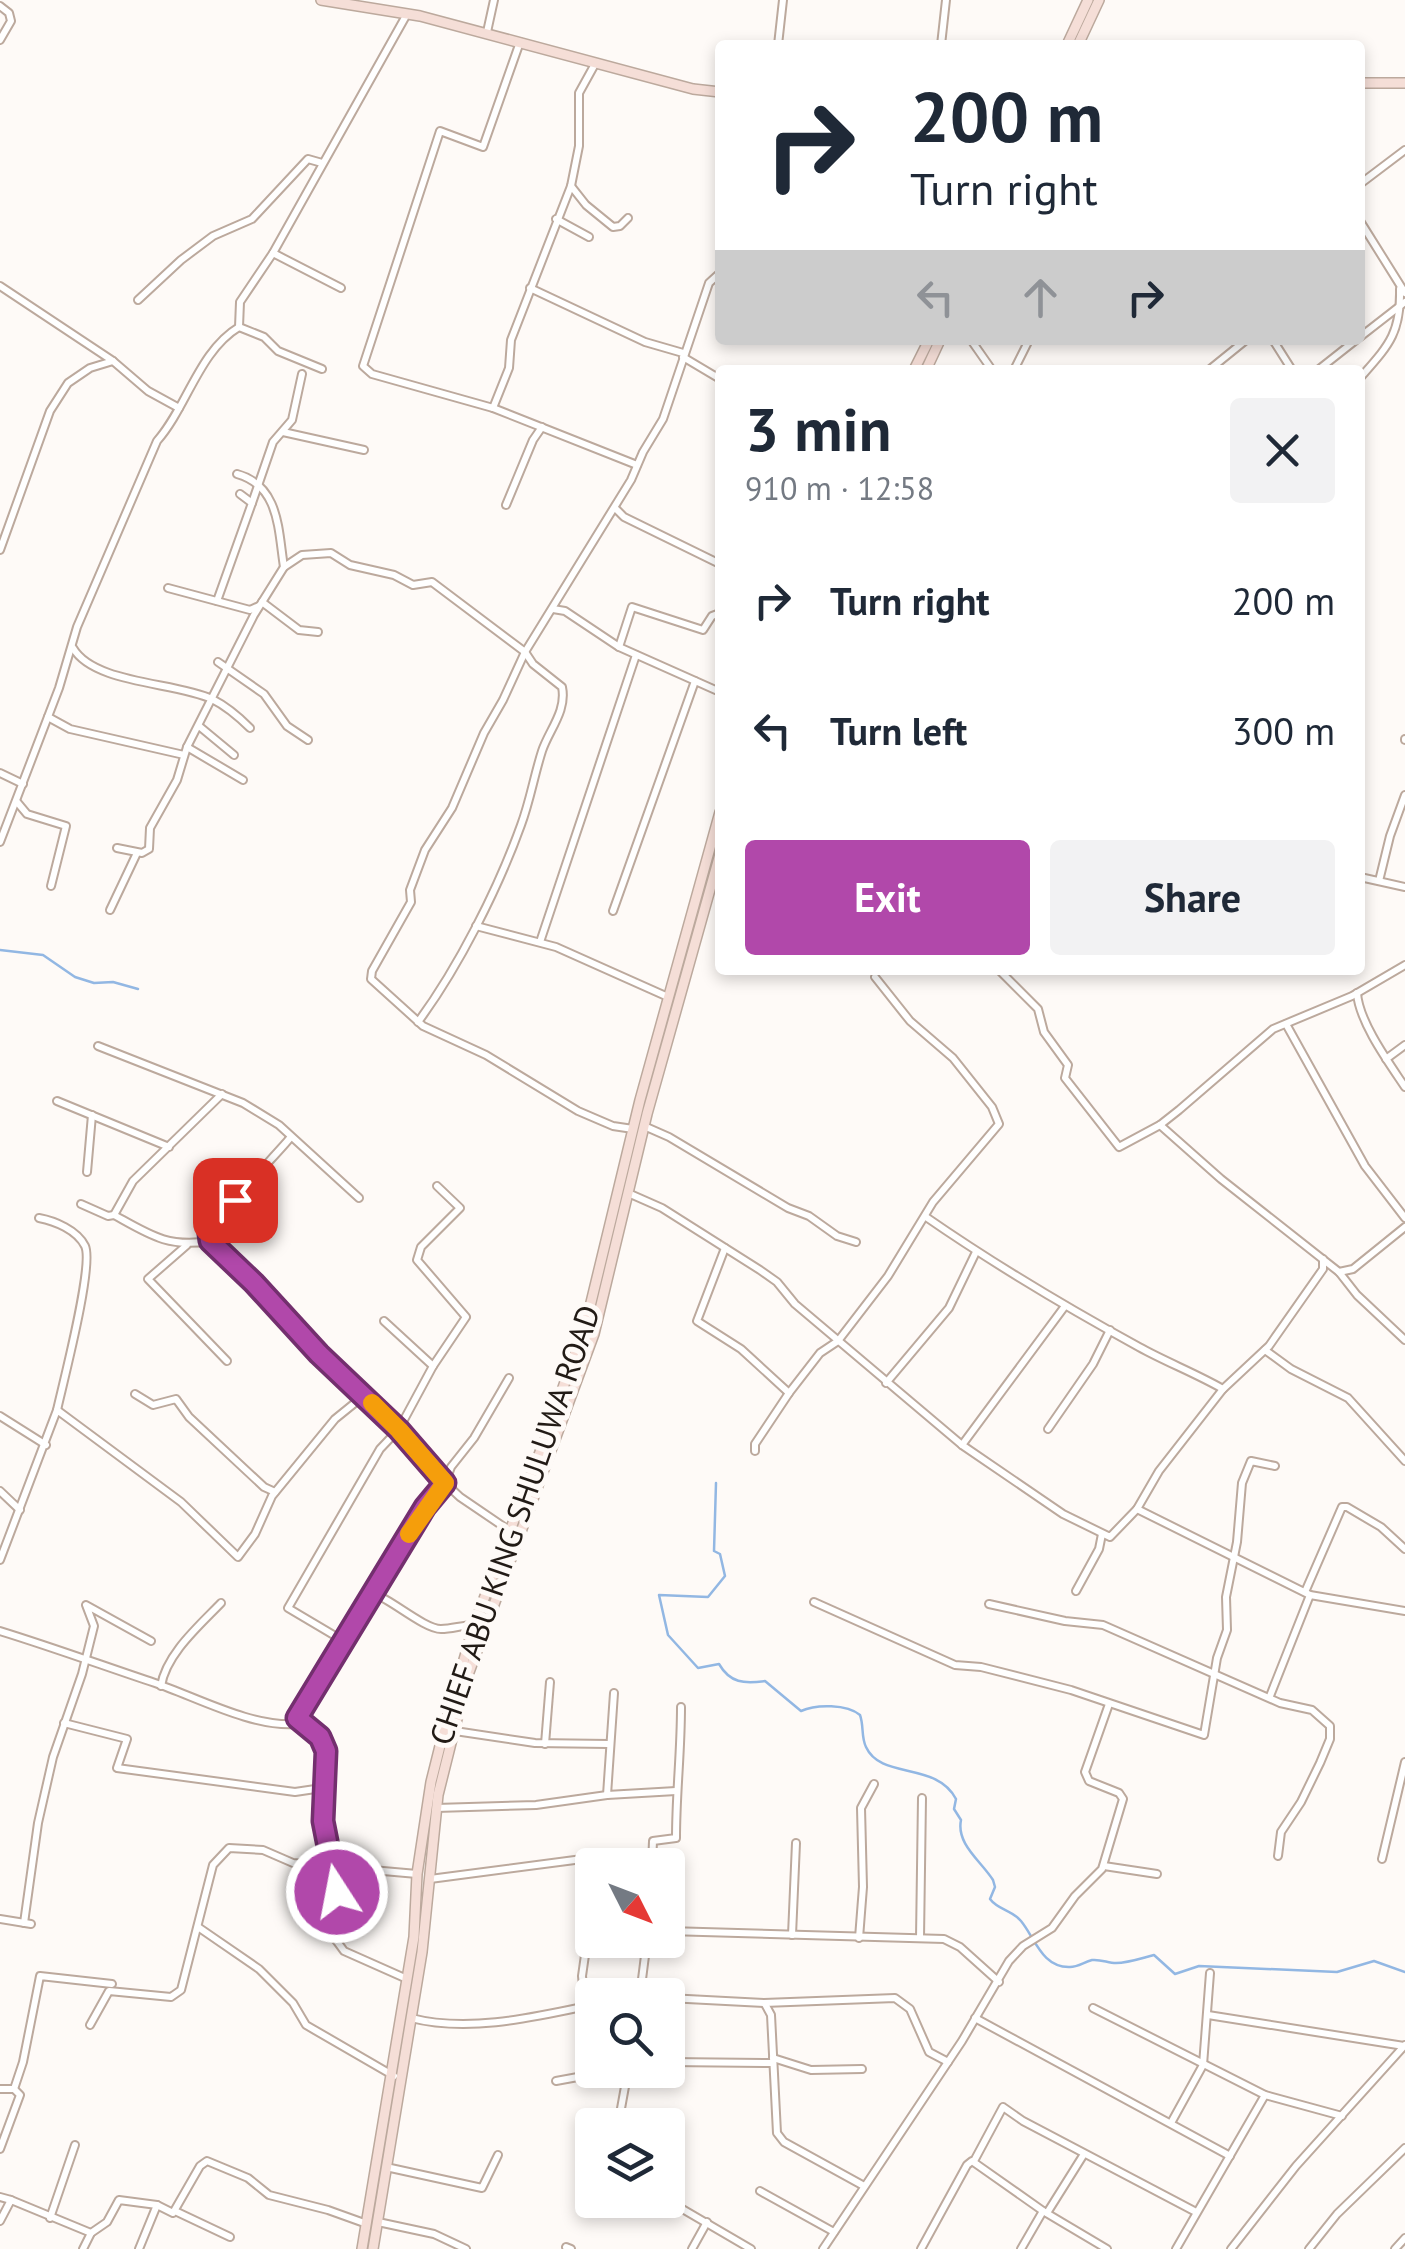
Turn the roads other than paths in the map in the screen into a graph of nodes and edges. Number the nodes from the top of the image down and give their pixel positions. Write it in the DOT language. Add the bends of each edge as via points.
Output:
graph roads {
  1 [pos="320,0"];
  2 [pos="494,0"];
  3 [pos="783,0"];
  4 [pos="946,0"];
  5 [pos="1088,0"];
  6 [pos="1099,0"];
  7 [pos="382,5"];
  8 [pos="0,6"];
  9 [pos="407,14"];
  10 [pos="487,32"];
  11 [pos="0,40"];
  12 [pos="779,40"];
  13 [pos="942,40"];
  14 [pos="1069,40"];
  15 [pos="1080,40"];
  16 [pos="520,41"];
  17 [pos="596,62"];
  18 [pos="1365,83"];
  19 [pos="1405,83"];
  20 [pos="715,91"];
  21 [pos="1405,150"];
  22 [pos="322,163"];
  23 [pos="1365,180"];
  24 [pos="571,186"];
  25 [pos="628,218"];
  26 [pos="556,219"];
  27 [pos="1365,229"];
  28 [pos="589,237"];
  29 [pos="273,253"];
  30 [pos="715,278"];
  31 [pos="0,286"];
  32 [pos="341,288"];
  33 [pos="530,288"];
  34 [pos="1402,292"];
  35 [pos="138,300"];
  36 [pos="1403,304"];
  37 [pos="239,327"];
  38 [pos="1365,333"];
  39 [pos="1240,345"];
  40 [pos="1349,345"];
  41 [pos="683,355"];
  42 [pos="113,361"];
  43 [pos="1216,365"];
  44 [pos="1324,365"];
  45 [pos="322,369"];
  46 [pos="1365,372"];
  47 [pos="302,374"];
  48 [pos="715,377"];
  49 [pos="179,408"];
  50 [pos="493,408"];
  51 [pos="542,427"];
  52 [pos="282,432"];
  53 [pos="364,450"];
  54 [pos="637,465"];
  55 [pos="237,474"];
  56 [pos="258,482"];
  57 [pos="240,494"];
  58 [pos="252,504"];
  59 [pos="506,505"];
  60 [pos="615,507"];
  61 [pos="14,515"];
  62 [pos="2,517"];
  63 [pos="0,550"];
  64 [pos="715,562"];
  65 [pos="284,567"];
  66 [pos="168,588"];
  67 [pos="560,600"];
  68 [pos="217,602"];
  69 [pos="261,604"];
  70 [pos="553,609"];
  71 [pos="566,612"];
  72 [pos="715,615"];
  73 [pos="318,632"];
  74 [pos="72,647"];
  75 [pos="620,647"];
  76 [pos="525,652"];
  77 [pos="636,655"];
  78 [pos="218,662"];
  79 [pos="226,670"];
  80 [pos="694,681"];
  81 [pos="715,690"];
  82 [pos="213,700"];
  83 [pos="48,717"];
  84 [pos="200,726"];
  85 [pos="250,728"];
  86 [pos="308,740"];
  87 [pos="186,751"];
  88 [pos="234,755"];
  89 [pos="0,772"];
  90 [pos="243,780"];
  91 [pos="23,784"];
  92 [pos="1405,795"];
  93 [pos="16,802"];
  94 [pos="715,839"];
  95 [pos="0,842"];
  96 [pos="117,848"];
  97 [pos="136,853"];
  98 [pos="715,873"];
  99 [pos="1365,878"];
  100 [pos="1379,881"];
  101 [pos="51,886"];
  102 [pos="1405,888"];
  103 [pos="110,910"];
  104 [pos="614,911"];
  105 [pos="476,926"];
  106 [pos="540,942"];
  107 [pos="1405,965"];
  108 [pos="1004,975"];
  109 [pos="876,977"];
  110 [pos="668,996"];
  111 [pos="1355,996"];
  112 [pos="418,1022"];
  113 [pos="1286,1024"];
  114 [pos="1405,1045"];
  115 [pos="98,1046"];
  116 [pos="1386,1059"];
  117 [pos="1405,1087"];
  118 [pos="222,1094"];
  119 [pos="56,1100"];
  120 [pos="92,1115"];
  121 [pos="1160,1125"];
  122 [pos="637,1126"];
  123 [pos="290,1138"];
  124 [pos="168,1146"];
  125 [pos="87,1172"];
  126 [pos="437,1186"];
  127 [pos="628,1194"];
  128 [pos="359,1198"];
  129 [pos="81,1204"];
  130 [pos="114,1215"];
  131 [pos="926,1217"];
  132 [pos="39,1218"];
  133 [pos="1405,1218"];
  134 [pos="1405,1227"];
  135 [pos="210,1241"];
  136 [pos="856,1242"];
  137 [pos="188,1244"];
  138 [pos="725,1248"];
  139 [pos="976,1252"];
  140 [pos="1323,1259"];
  141 [pos="1323,1269"];
  142 [pos="1336,1269"];
  143 [pos="1066,1306"];
  144 [pos="384,1322"];
  145 [pos="1110,1330"];
  146 [pos="1405,1340"];
  147 [pos="838,1341"];
  148 [pos="1265,1350"];
  149 [pos="227,1361"];
  150 [pos="433,1366"];
  151 [pos="509,1378"];
  152 [pos="886,1383"];
  153 [pos="1223,1389"];
  154 [pos="789,1392"];
  155 [pos="134,1394"];
  156 [pos="368,1400"];
  157 [pos="58,1410"];
  158 [pos="0,1416"];
  159 [pos="399,1430"];
  160 [pos="1048,1430"];
  161 [pos="46,1445"];
  162 [pos="962,1445"];
  163 [pos="755,1452"];
  164 [pos="1405,1461"];
  165 [pos="1275,1466"];
  166 [pos="445,1483"];
  167 [pos="0,1490"];
  168 [pos="275,1492"];
  169 [pos="1137,1509"];
  170 [pos="20,1510"];
  171 [pos="512,1531"];
  172 [pos="1102,1534"];
  173 [pos="1405,1549"];
  174 [pos="0,1560"];
  175 [pos="1234,1560"];
  176 [pos="503,1568"];
  177 [pos="1076,1590"];
  178 [pos="1307,1593"];
  179 [pos="375,1594"];
  180 [pos="814,1602"];
  181 [pos="221,1604"];
  182 [pos="988,1604"];
  183 [pos="1405,1612"];
  184 [pos="474,1625"];
  185 [pos="0,1632"];
  186 [pos="342,1640"];
  187 [pos="151,1641"];
  188 [pos="84,1660"];
  189 [pos="1215,1674"];
  190 [pos="550,1682"];
  191 [pos="162,1686"];
  192 [pos="614,1693"];
  193 [pos="1270,1696"];
  194 [pos="1109,1704"];
  195 [pos="681,1708"];
  196 [pos="299,1722"];
  197 [pos="64,1724"];
  198 [pos="454,1731"];
  199 [pos="546,1744"];
  200 [pos="609,1744"];
  201 [pos="1405,1762"];
  202 [pos="874,1784"];
  203 [pos="322,1788"];
  204 [pos="676,1790"];
  205 [pos="607,1795"];
  206 [pos="922,1798"];
  207 [pos="436,1808"];
  208 [pos="796,1843"];
  209 [pos="653,1848"];
  210 [pos="1278,1856"];
  211 [pos="1382,1859"];
  212 [pos="333,1866"];
  213 [pos="1104,1866"];
  214 [pos="416,1874"];
  215 [pos="1157,1874"];
  216 [pos="429,1879"];
  217 [pos="0,1919"];
  218 [pos="198,1927"];
  219 [pos="685,1931"];
  220 [pos="792,1935"];
  221 [pos="859,1938"];
  222 [pos="920,1938"];
  223 [pos="1210,1973"];
  224 [pos="583,1978"];
  225 [pos="406,1979"];
  226 [pos="998,1982"];
  227 [pos="112,1984"];
  228 [pos="685,1999"];
  229 [pos="764,2003"];
  230 [pos="785,2003"];
  231 [pos="1093,2008"];
  232 [pos="575,2010"];
  233 [pos="771,2015"];
  234 [pos="1208,2016"];
  235 [pos="411,2018"];
  236 [pos="976,2018"];
  237 [pos="90,2025"];
  238 [pos="1404,2045"];
  239 [pos="773,2061"];
  240 [pos="685,2062"];
  241 [pos="948,2062"];
  242 [pos="1203,2065"];
  243 [pos="862,2069"];
  244 [pos="396,2077"];
  245 [pos="575,2078"];
  246 [pos="556,2081"];
  247 [pos="0,2089"];
  248 [pos="14,2089"];
  249 [pos="1264,2095"];
  250 [pos="1342,2116"];
  251 [pos="1171,2123"];
  252 [pos="75,2144"];
  253 [pos="1405,2148"];
  254 [pos="0,2149"];
  255 [pos="1084,2154"];
  256 [pos="498,2155"];
  257 [pos="1230,2156"];
  258 [pos="974,2161"];
  259 [pos="386,2167"];
  260 [pos="864,2186"];
  261 [pos="760,2191"];
  262 [pos="0,2197"];
  263 [pos="11,2200"];
  264 [pos="157,2205"];
  265 [pos="175,2210"];
  266 [pos="685,2210"];
  267 [pos="1045,2212"];
  268 [pos="1196,2212"];
  269 [pos="50,2218"];
  270 [pos="0,2221"];
  271 [pos="707,2222"];
  272 [pos="372,2223"];
  273 [pos="834,2232"];
  274 [pos="90,2233"];
  275 [pos="230,2237"];
  276 [pos="1405,2238"];
  277 [pos="1101,2247"];
  278 [pos="83,2249"];
  279 [pos="138,2249"];
  280 [pos="362,2249"];
  281 [pos="373,2249"];
  282 [pos="466,2249"];
  283 [pos="692,2249"];
  284 [pos="751,2249"];
  285 [pos="823,2249"];
  286 [pos="921,2249"];
  287 [pos="1021,2249"];
  288 [pos="1176,2249"];
  289 [pos="1231,2249"];
  290 [pos="1309,2249"];
  291 [pos="1394,2249"];
  1 -- 7 [label="street"];
  2 -- 10 [label="street"];
  3 -- 12 [label="street"];
  4 -- 13 [label="street"];
  5 -- 14 [label="street"];
  6 -- 15 [label="street"];
  7 -- 9 [label="street"];
  8 -- 11 [label="street" via="12,21"];
  9 -- 10 [label="street"];
  9 -- 22 [label="street"];
  10 -- 16 [label="street"];
  16 -- 17 [label="street"];
  16 -- 50 [label="street" via="483,147 440,132 363,366"];
  17 -- 20 [label="street"];
  17 -- 24 [label="street" via="579,94 580,146"];
  18 -- 19 [label="street"];
  21 -- 23 [label="street"];
  22 -- 29 [label="street"];
  22 -- 35 [label="street" via="308,159 252,219 213,236"];
  24 -- 25 [label="street" via="613,226"];
  24 -- 26 [label="street"];
  26 -- 28 [label="street"];
  26 -- 33 [label="street"];
  27 -- 34 [label="street"];
  29 -- 32 [label="street"];
  29 -- 37 [label="street" via="240,302"];
  30 -- 41 [label="street"];
  31 -- 42 [label="street"];
  33 -- 41 [label="street"];
  33 -- 50 [label="street"];
  34 -- 36 [label="street"];
  36 -- 38 [label="street"];
  36 -- 46 [label="street" via="1393,339"];
  37 -- 45 [label="street"];
  37 -- 49 [label="street" via="218,343"];
  39 -- 43 [label="street"];
  40 -- 44 [label="street"];
  41 -- 48 [label="street"];
  41 -- 54 [label="street" via="663,420"];
  42 -- 49 [label="street"];
  42 -- 61 [label="street" via="68,382 50,411"];
  47 -- 52 [label="street" via="292,420"];
  49 -- 74 [label="street" via="157,441"];
  50 -- 51 [label="street"];
  51 -- 54 [label="street"];
  51 -- 59 [label="street"];
  52 -- 53 [label="street"];
  52 -- 56 [label="street"];
  54 -- 60 [label="street"];
  55 -- 56 [label="street"];
  56 -- 58 [label="street"];
  56 -- 65 [label="street" via="276,510"];
  57 -- 58 [label="street"];
  58 -- 68 [label="street"];
  60 -- 64 [label="street"];
  60 -- 67 [label="street"];
  61 -- 62 [label="street"];
  61 -- 63 [label="street"];
  65 -- 69 [label="street"];
  65 -- 76 [label="street" via="302,554 331,553 413,585 432,582"];
  66 -- 68 [label="street"];
  67 -- 70 [label="street"];
  67 -- 71 [label="street"];
  68 -- 69 [label="street" via="250,610"];
  69 -- 73 [label="street" via="298,630"];
  69 -- 79 [label="street"];
  70 -- 71 [label="street"];
  70 -- 76 [label="street"];
  71 -- 75 [label="street"];
  72 -- 75 [label="street" via="702,630 632,607"];
  74 -- 82 [label="street" via="80,661"];
  74 -- 83 [label="street"];
  75 -- 77 [label="street"];
  76 -- 105 [label="street" via="562,687 563,704 520,828"];
  76 -- 112 [label="street" via="452,808 425,850 411,902 372,971 371,979"];
  77 -- 80 [label="street"];
  77 -- 106 [label="street"];
  78 -- 79 [label="street"];
  79 -- 82 [label="street"];
  79 -- 86 [label="street" via="264,694 287,726"];
  80 -- 81 [label="street"];
  80 -- 104 [label="street"];
  82 -- 84 [label="street"];
  82 -- 85 [label="street"];
  83 -- 87 [label="street" via="70,730"];
  83 -- 91 [label="street"];
  84 -- 87 [label="street"];
  84 -- 88 [label="street"];
  87 -- 90 [label="street"];
  87 -- 97 [label="street" via="150,828 149,849"];
  89 -- 91 [label="street"];
  91 -- 93 [label="street"];
  92 -- 100 [label="street"];
  93 -- 95 [label="street"];
  93 -- 101 [label="street" via="26,814 66,826"];
  94 -- 110 [label="street, CHIEF ABU KING SHULUWA ROAD"];
  96 -- 97 [label="street"];
  97 -- 103 [label="street"];
  98 -- 122 [label="street"];
  99 -- 100 [label="street"];
  100 -- 102 [label="street"];
  105 -- 106 [label="street"];
  105 -- 112 [label="street"];
  106 -- 110 [label="street"];
  107 -- 111 [label="street"];
  108 -- 121 [label="street" via="1038,1009 1044,1032 1068,1065 1066,1078 1119,1147"];
  109 -- 131 [label="street" via="910,1022 952,1058 998,1120"];
  110 -- 122 [label="street, CHIEF ABU KING SHULUWA ROAD"];
  111 -- 113 [label="street"];
  111 -- 116 [label="street"];
  112 -- 122 [label="street" via="578,1111 613,1126"];
  113 -- 121 [label="street"];
  113 -- 133 [label="street" via="1365,1166"];
  114 -- 116 [label="street"];
  115 -- 118 [label="street"];
  116 -- 117 [label="street"];
  118 -- 123 [label="street"];
  118 -- 124 [label="street"];
  119 -- 120 [label="street"];
  120 -- 124 [label="street"];
  120 -- 125 [label="street"];
  121 -- 140 [label="street"];
  122 -- 127 [label="street"];
  122 -- 136 [label="street" via="668,1136"];
  122 -- 171 [label="street, CHIEF ABU KING SHULUWA ROAD" via="587,1319"];
  123 -- 128 [label="street"];
  123 -- 135 [label="street" via="222,1216"];
  124 -- 130 [label="street" via="134,1181"];
  126 -- 150 [label="street" via="460,1208 420,1247 417,1260 466,1317"];
  127 -- 138 [label="street"];
  127 -- 176 [label="street" via="594,1334"];
  129 -- 130 [label="street"];
  130 -- 137 [label="street"];
  131 -- 139 [label="street"];
  131 -- 147 [label="street"];
  132 -- 157 [label="street" via="72,1231 86,1247 88,1271"];
  134 -- 142 [label="street" via="1353,1269"];
  135 -- 137 [label="street"];
  135 -- 156 [label="street"];
  137 -- 149 [label="street" via="148,1280"];
  138 -- 147 [label="street" via="777,1282"];
  138 -- 154 [label="street" via="697,1321"];
  139 -- 143 [label="street"];
  139 -- 152 [label="street" via="949,1308"];
  140 -- 141 [label="street"];
  140 -- 142 [label="street"];
  141 -- 142 [label="street"];
  141 -- 148 [label="street"];
  142 -- 146 [label="street"];
  143 -- 145 [label="street"];
  143 -- 162 [label="street"];
  144 -- 150 [label="street"];
  145 -- 153 [label="street"];
  145 -- 160 [label="street"];
  147 -- 152 [label="street"];
  147 -- 154 [label="street"];
  148 -- 153 [label="street"];
  148 -- 164 [label="street" via="1348,1398"];
  150 -- 159 [label="street"];
  151 -- 166 [label="street"];
  152 -- 162 [label="street"];
  153 -- 169 [label="street"];
  154 -- 163 [label="street"];
  155 -- 168 [label="street" via="153,1405 176,1399"];
  156 -- 159 [label="street"];
  156 -- 168 [label="street" via="335,1419"];
  157 -- 161 [label="street"];
  157 -- 168 [label="street" via="181,1502 238,1558"];
  158 -- 161 [label="street"];
  159 -- 166 [label="street"];
  159 -- 186 [label="street" via="380,1449 288,1608"];
  161 -- 170 [label="street"];
  162 -- 172 [label="street"];
  165 -- 175 [label="street" via="1247,1466"];
  166 -- 171 [label="street"];
  166 -- 179 [label="street"];
  167 -- 170 [label="street"];
  169 -- 172 [label="street" via="1112,1537"];
  169 -- 175 [label="street"];
  170 -- 174 [label="street"];
  171 -- 176 [label="street, CHIEF ABU KING SHULUWA ROAD"];
  172 -- 177 [label="street"];
  173 -- 178 [label="street" via="1342,1507"];
  175 -- 178 [label="street"];
  175 -- 189 [label="street"];
  176 -- 184 [label="street, CHIEF ABU KING SHULUWA ROAD"];
  176 -- 198 [label="street"];
  178 -- 183 [label="street"];
  178 -- 193 [label="street"];
  179 -- 184 [label="street" via="434,1628"];
  179 -- 186 [label="street"];
  180 -- 194 [label="street" via="955,1664"];
  181 -- 191 [label="street" via="186,1641"];
  182 -- 189 [label="street" via="1103,1625"];
  184 -- 214 [label="street, CHIEF ABU KING SHULUWA ROAD" via="431,1782"];
  185 -- 188 [label="street"];
  186 -- 196 [label="street"];
  187 -- 188 [label="street" via="86,1605 94,1626"];
  188 -- 191 [label="street"];
  188 -- 197 [label="street"];
  189 -- 193 [label="street"];
  189 -- 194 [label="street" via="1204,1734"];
  190 -- 199 [label="street"];
  191 -- 196 [label="street" via="200,1703"];
  192 -- 200 [label="street"];
  193 -- 210 [label="street" via="1317,1713 1331,1729 1310,1784 1280,1832"];
  194 -- 213 [label="street" via="1086,1772 1089,1781 1122,1799"];
  195 -- 204 [label="street"];
  196 -- 203 [label="street" via="323,1742"];
  197 -- 203 [label="street" via="126,1739 116,1768 294,1792"];
  197 -- 217 [label="street" via="38,1823 28,1924"];
  198 -- 199 [label="street"];
  198 -- 207 [label="street"];
  199 -- 200 [label="street"];
  200 -- 205 [label="street"];
  201 -- 211 [label="street"];
  202 -- 221 [label="street" via="861,1808"];
  203 -- 212 [label="street"];
  204 -- 205 [label="street"];
  204 -- 209 [label="street" via="676,1838 653,1840"];
  205 -- 207 [label="street"];
  206 -- 222 [label="street"];
  207 -- 216 [label="street"];
  208 -- 220 [label="street"];
  212 -- 214 [label="street"];
  212 -- 218 [label="street" via="229,1848 215,1860"];
  212 -- 225 [label="street" via="337,1892 329,1918 338,1946"];
  213 -- 215 [label="street"];
  213 -- 226 [label="street" via="1052,1928 1014,1955"];
  214 -- 225 [label="street, CHIEF ABU KING SHULUWA ROAD"];
  216 -- 224 [label="street" via="590,1858"];
  216 -- 235 [label="street"];
  218 -- 237 [label="street" via="178,1994 112,1990"];
  218 -- 244 [label="street" via="260,1969 306,2025"];
  219 -- 220 [label="street"];
  220 -- 221 [label="street"];
  221 -- 222 [label="street"];
  222 -- 226 [label="street" via="953,1942"];
  223 -- 234 [label="street"];
  225 -- 244 [label="street, CHIEF ABU KING SHULUWA ROAD"];
  226 -- 236 [label="street"];
  227 -- 248 [label="street" via="40,1976"];
  228 -- 229 [label="street"];
  229 -- 230 [label="street"];
  229 -- 233 [label="street"];
  230 -- 233 [label="street"];
  230 -- 241 [label="street" via="900,2000 929,2052"];
  231 -- 242 [label="street"];
  232 -- 235 [label="street" via="466,2025"];
  233 -- 239 [label="street"];
  234 -- 238 [label="street"];
  234 -- 242 [label="street"];
  235 -- 244 [label="street"];
  236 -- 241 [label="street"];
  236 -- 251 [label="street"];
  238 -- 250 [label="street"];
  239 -- 240 [label="street"];
  239 -- 243 [label="street" via="811,2070"];
  239 -- 260 [label="street" via="779,2136"];
  241 -- 260 [label="street"];
  242 -- 249 [label="street"];
  242 -- 251 [label="street"];
  244 -- 259 [label="street"];
  244 -- 272 [label="street, CHIEF ABU KING SHULUWA ROAD"];
  245 -- 246 [label="street"];
  247 -- 248 [label="street"];
  248 -- 254 [label="street" via="20,2094"];
  249 -- 250 [label="street"];
  249 -- 257 [label="street"];
  250 -- 289 [label="street"];
  251 -- 257 [label="street"];
  252 -- 269 [label="street"];
  253 -- 290 [label="street"];
  255 -- 258 [label="street" via="1003,2107"];
  255 -- 267 [label="street"];
  255 -- 268 [label="street"];
  256 -- 259 [label="street" via="482,2188"];
  257 -- 268 [label="street"];
  258 -- 267 [label="street"];
  258 -- 286 [label="street"];
  259 -- 272 [label="street"];
  260 -- 273 [label="street"];
  261 -- 273 [label="street"];
  262 -- 263 [label="street"];
  263 -- 269 [label="street"];
  263 -- 270 [label="street"];
  264 -- 265 [label="street"];
  264 -- 274 [label="street" via="119,2200 107,2222"];
  264 -- 279 [label="street"];
  265 -- 272 [label="street" via="209,2161 269,2195"];
  265 -- 275 [label="street"];
  266 -- 271 [label="street"];
  267 -- 277 [label="street"];
  267 -- 287 [label="street"];
  268 -- 288 [label="street"];
  269 -- 274 [label="street"];
  271 -- 283 [label="street"];
  271 -- 284 [label="street"];
  272 -- 280 [label="street, CHIEF ABU KING SHULUWA ROAD"];
  272 -- 281 [label="street"];
  272 -- 282 [label="street" via="434,2234"];
  273 -- 285 [label="street"];
  274 -- 278 [label="street"];
  276 -- 291 [label="street"];
}
